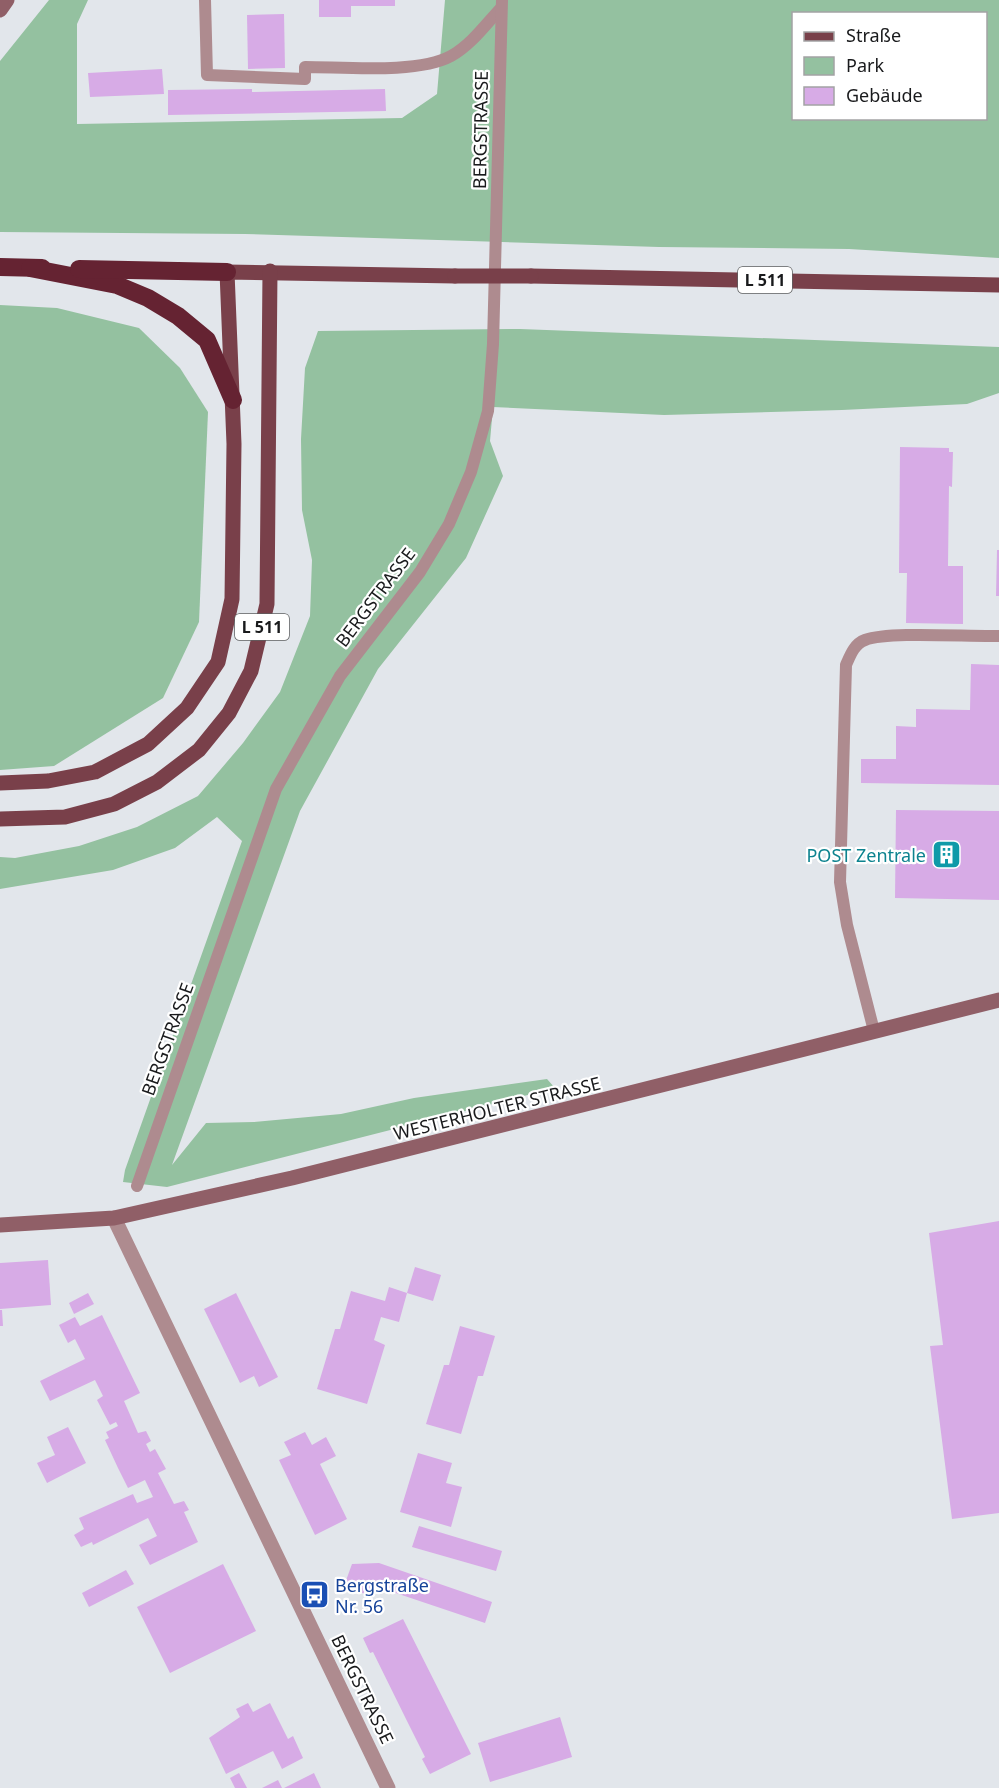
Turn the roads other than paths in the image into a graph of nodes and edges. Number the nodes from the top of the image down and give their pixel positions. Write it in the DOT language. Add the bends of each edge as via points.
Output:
graph roads {
  1 [pos="7,0"];
  2 [pos="205,0"];
  3 [pos="502,4"];
  4 [pos="0,10"];
  5 [pos="0,267"];
  6 [pos="30,268"];
  7 [pos="270,271"];
  8 [pos="227,272"];
  9 [pos="999,285"];
  10 [pos="233,400"];
  11 [pos="999,636"];
  12 [pos="0,783"];
  13 [pos="0,819"];
  14 [pos="999,1000"];
  15 [pos="874,1031"];
  16 [pos="137,1186"];
  17 [pos="114,1218"];
  18 [pos="0,1225"];
  19 [pos="388,1788"];
  1 -- 4 [label="street"];
  2 -- 3 [label="lane" via="207,75 306,79 305,67 423,66 451,56 471,40"];
  3 -- 16 [label="lane, BERGSTRASSE" via="493,344 488,411 471,472 449,524 420,572 340,676 276,789"];
  5 -- 6 [label="highway, L 511"];
  6 -- 8 [label="highway, L 511"];
  6 -- 10 [label="highway, L 511" via="117,285 178,316 207,340"];
  7 -- 8 [label="main road, L 511"];
  7 -- 9 [label="main road, L 511, bridge"];
  7 -- 13 [label="main road, L 511" via="267,604 251,670 229,713 199,750 157,782 114,804 65,817"];
  8 -- 10 [label="main road, L 511"];
  10 -- 12 [label="main road, L 511" via="232,599 218,662 188,708 148,744 95,772 48,781"];
  11 -- 15 [label="lane" via="863,640 852,651 846,666 840,882"];
  14 -- 15 [label="street, WESTERHOLTER STRASSE"];
  15 -- 17 [label="street, WESTERHOLTER STRASSE" via="505,1126"];
  17 -- 18 [label="street, WESTERHOLTER STRASSE"];
  17 -- 19 [label="street, BERGSTRASSE"];
}
